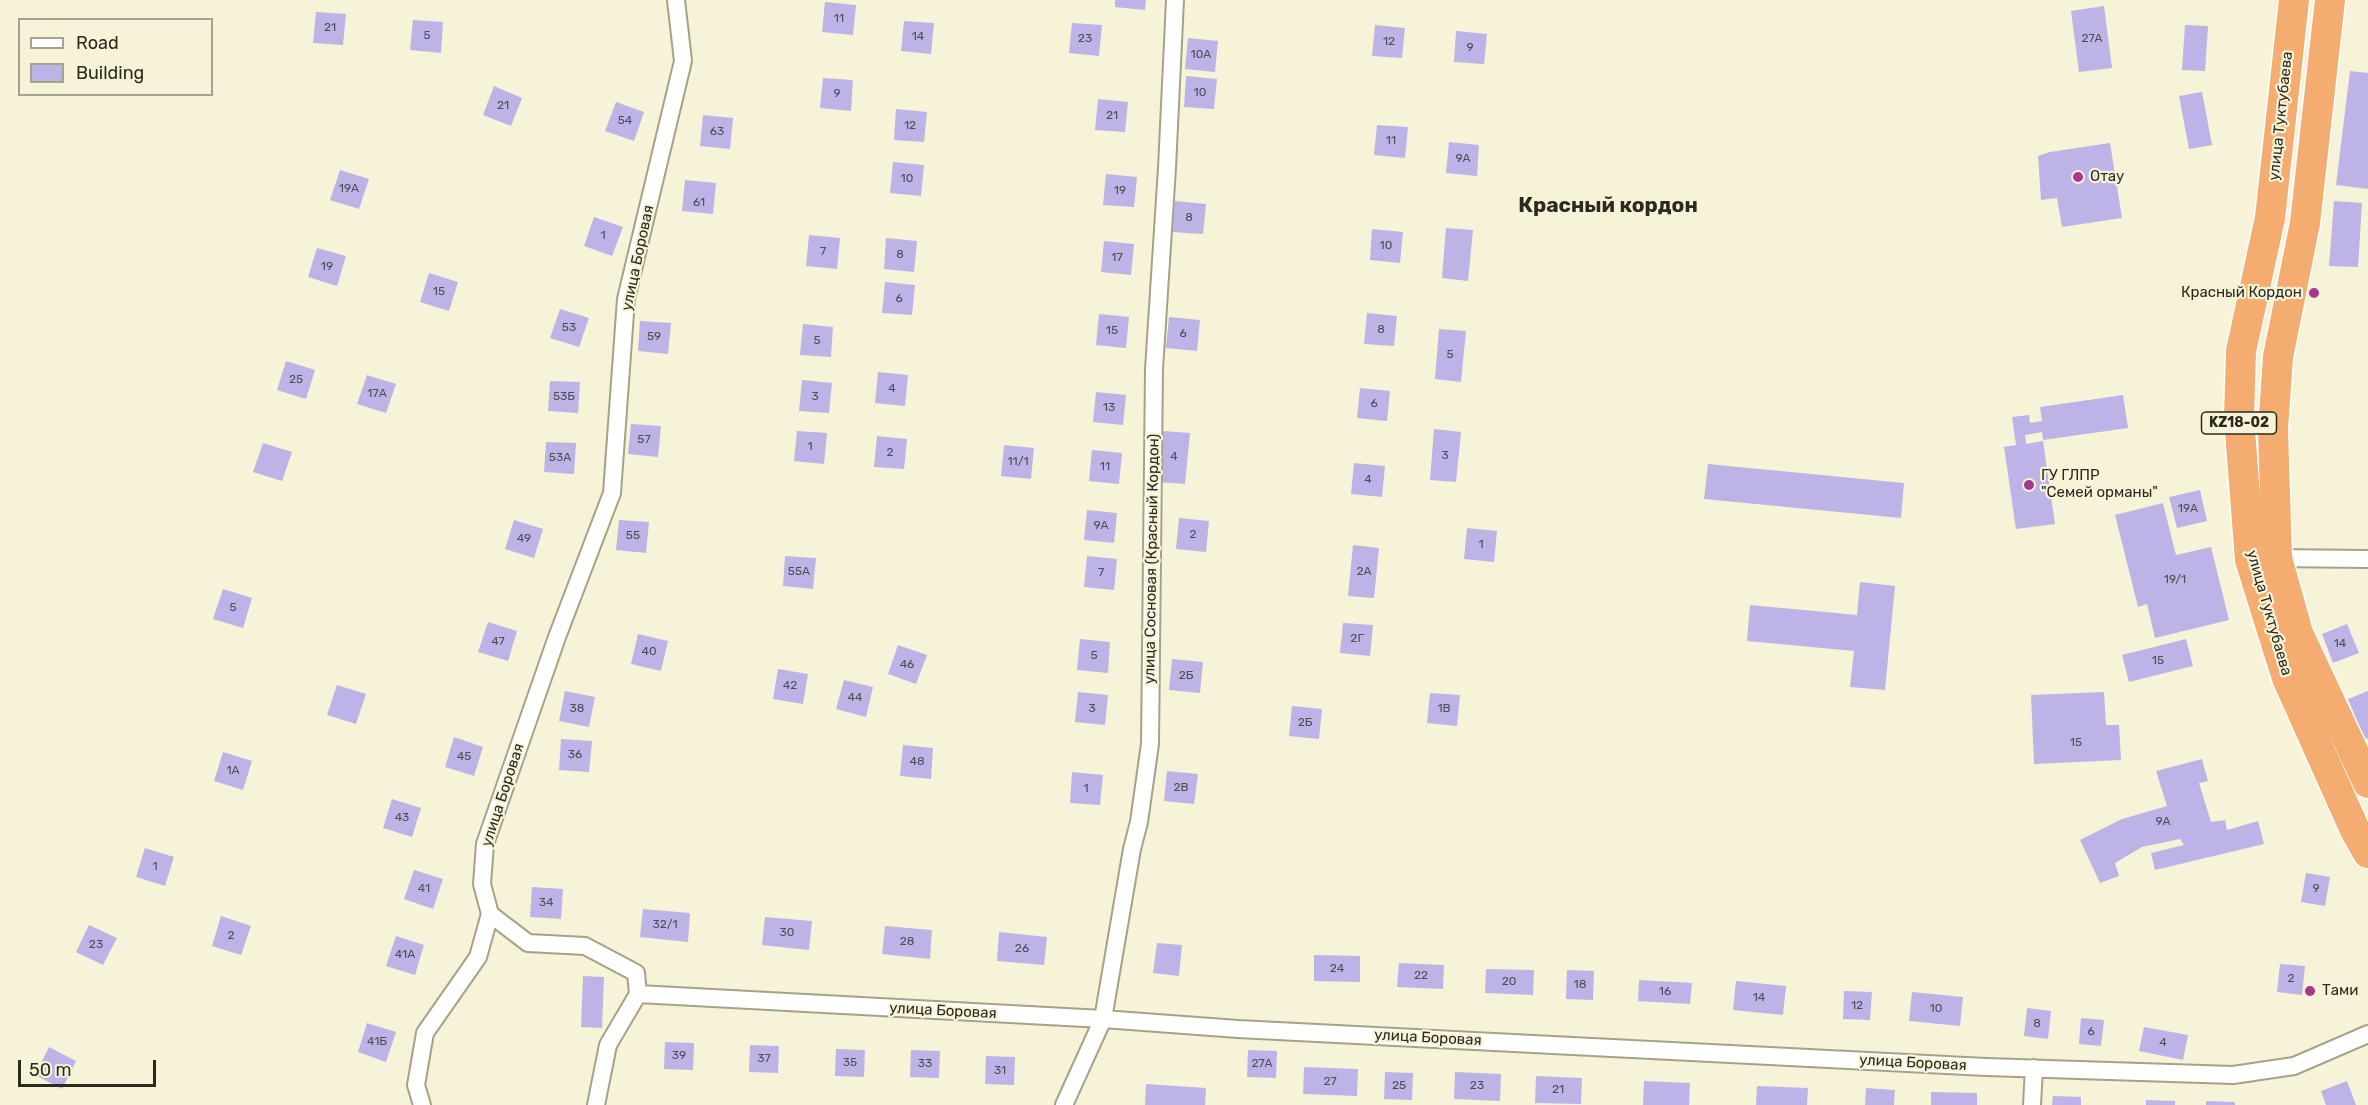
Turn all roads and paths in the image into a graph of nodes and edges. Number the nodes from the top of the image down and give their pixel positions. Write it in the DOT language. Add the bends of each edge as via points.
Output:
graph roads {
  1 [pos="676,0"];
  2 [pos="1175,0"];
  3 [pos="2294,0"];
  4 [pos="2330,0"];
  5 [pos="2241,351"];
  6 [pos="2278,357"];
  7 [pos="2263,559"];
  8 [pos="2368,560"];
  9 [pos="2368,783"];
  10 [pos="2368,853"];
  11 [pos="490,914"];
  12 [pos="638,994"];
  13 [pos="1103,1019"];
  14 [pos="2368,1034"];
  15 [pos="2034,1068"];
  16 [pos="422,1105"];
  17 [pos="596,1105"];
  18 [pos="1064,1105"];
  19 [pos="2032,1105"];
  1 -- 11 [label="street, улица Боровая" via="683,61 626,299 612,493 485,844 482,885"];
  2 -- 13 [label="street, улица Сосновая (Красный Кордон)" via="1154,369 1150,744"];
  3 -- 5 [label="highway, улица Туктубаева / KZ18-02" via="2270,219"];
  4 -- 6 [label="highway, улица Туктубаева / KZ18-02" via="2305,223"];
  5 -- 6 [label="highway" via="2254,358"];
  5 -- 7 [label="highway, улица Туктубаева / KZ18-02" via="2239,418"];
  6 -- 7 [label="highway, улица Туктубаева / KZ18-02"];
  7 -- 8 [label="street"];
  7 -- 9 [label="highway, улица Туктубаева / KZ18-02"];
  7 -- 10 [label="highway, улица Туктубаева / KZ18-02" via="2287,678"];
  11 -- 12 [label="street" via="528,943 585,946 636,973"];
  11 -- 16 [label="street" via="478,957 425,1033 416,1085"];
  12 -- 13 [label="street, улица Боровая"];
  12 -- 17 [label="street" via="608,1045"];
  13 -- 15 [label="street, улица Боровая"];
  13 -- 18 [label="street, улица Сосновая (Красный Кордон)"];
  14 -- 15 [label="street, улица Боровая" via="2294,1066 2233,1075"];
  15 -- 19 [label="street"];
}
